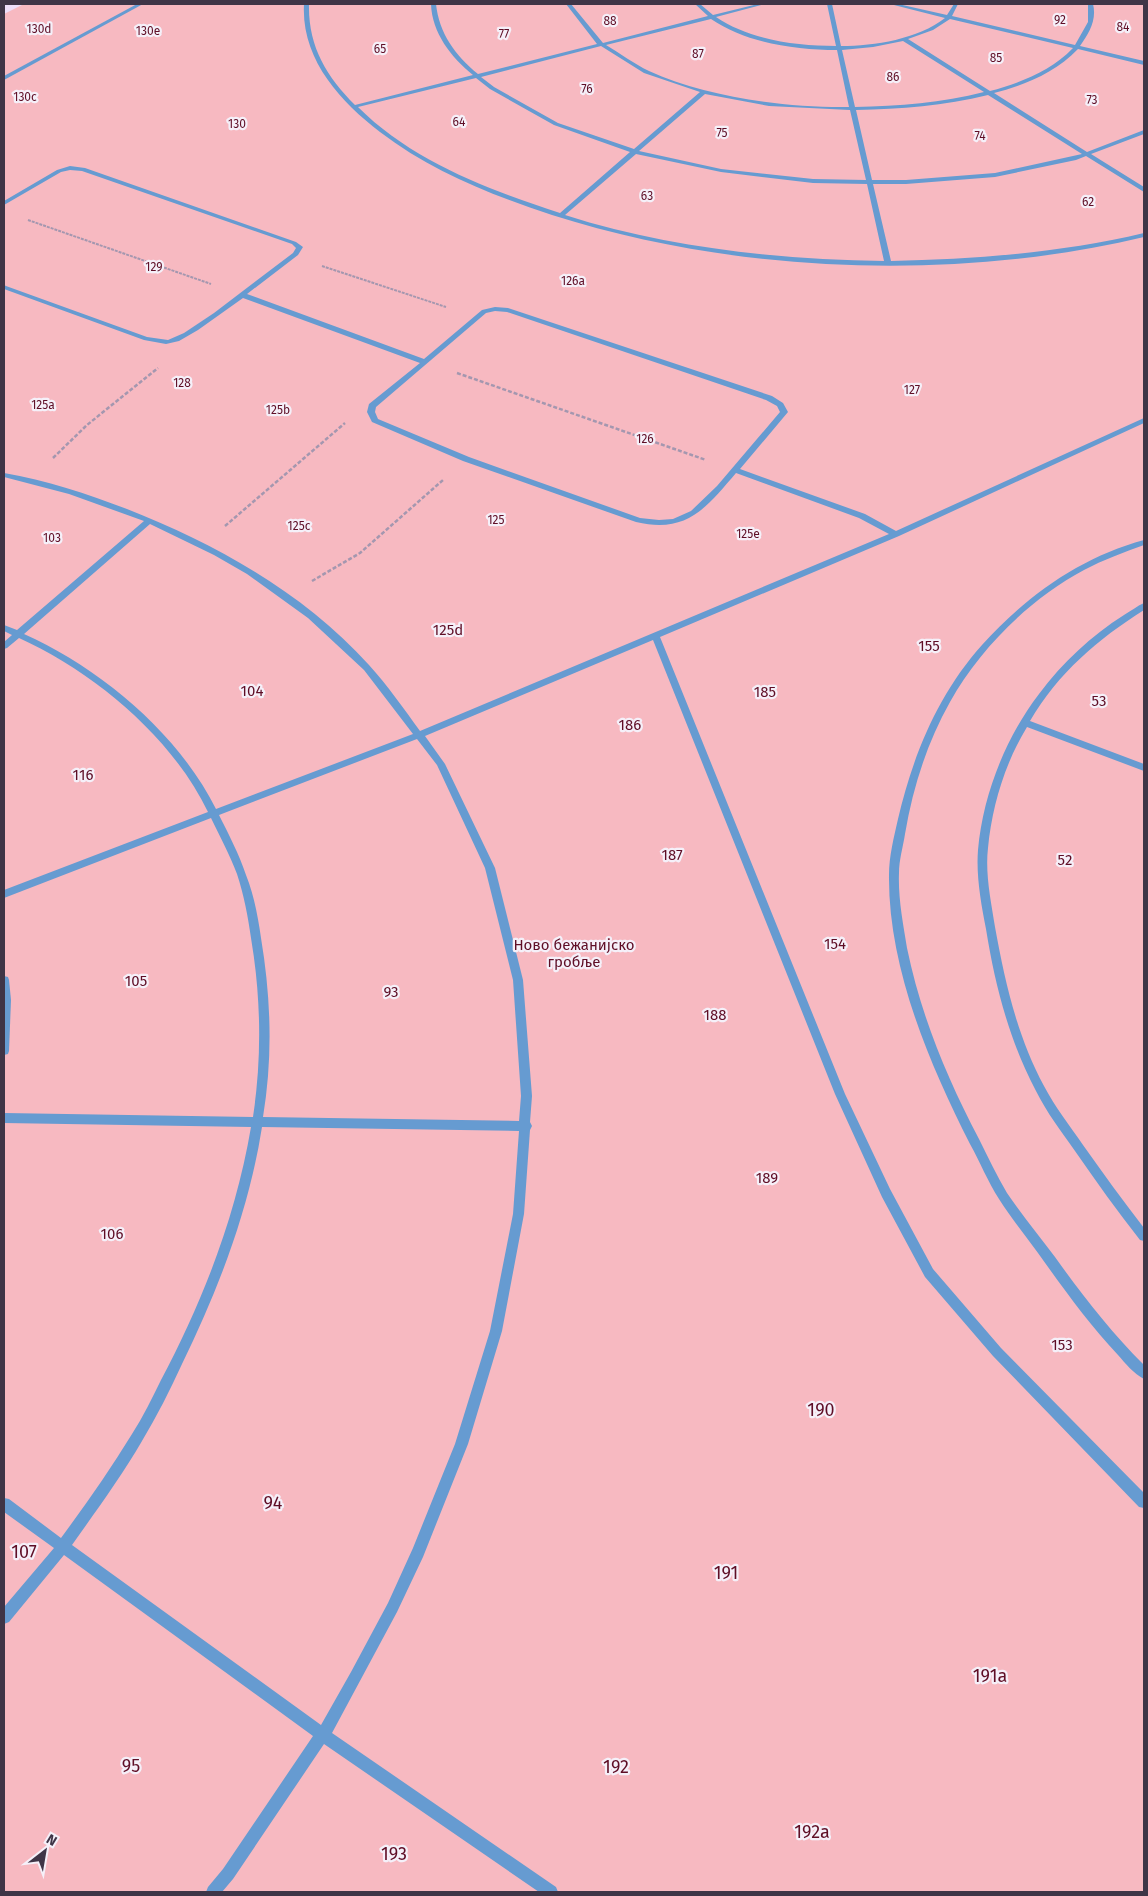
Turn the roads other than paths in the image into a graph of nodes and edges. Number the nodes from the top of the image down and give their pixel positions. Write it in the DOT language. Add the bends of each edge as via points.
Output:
graph roads {
  1 [pos="140,4"];
  2 [pos="306,4"];
  3 [pos="433,4"];
  4 [pos="568,4"];
  5 [pos="697,4"];
  6 [pos="763,4"];
  7 [pos="829,4"];
  8 [pos="892,4"];
  9 [pos="956,4"];
  10 [pos="1091,4"];
  11 [pos="711,17"];
  12 [pos="948,17"];
  13 [pos="905,40"];
  14 [pos="601,45"];
  15 [pos="839,48"];
  16 [pos="1077,48"];
  17 [pos="1144,63"];
  18 [pos="476,76"];
  19 [pos="4,78"];
  20 [pos="706,92"];
  21 [pos="991,94"];
  22 [pos="353,107"];
  23 [pos="853,110"];
  24 [pos="1144,132"];
  25 [pos="635,152"];
  26 [pos="1088,154"];
  27 [pos="870,183"];
  28 [pos="1144,190"];
  29 [pos="4,203"];
  30 [pos="560,216"];
  31 [pos="1144,235"];
  32 [pos="888,264"];
  33 [pos="4,287"];
  34 [pos="242,295"];
  35 [pos="425,362"];
  36 [pos="1144,420"];
  37 [pos="734,470"];
  38 [pos="4,475"];
  39 [pos="150,520"];
  40 [pos="896,534"];
  41 [pos="1144,542"];
  42 [pos="1144,606"];
  43 [pos="4,628"];
  44 [pos="18,633"];
  45 [pos="656,636"];
  46 [pos="4,646"];
  47 [pos="1024,722"];
  48 [pos="422,734"];
  49 [pos="1144,768"];
  50 [pos="215,812"];
  51 [pos="4,894"];
  52 [pos="4,980"];
  53 [pos="4,1051"];
  54 [pos="4,1118"];
  55 [pos="258,1120"];
  56 [pos="527,1126"];
  57 [pos="1142,1229"];
  58 [pos="1144,1373"];
  59 [pos="1144,1502"];
  60 [pos="4,1504"];
  61 [pos="63,1546"];
  62 [pos="4,1617"];
  63 [pos="323,1735"];
  64 [pos="213,1892"];
  65 [pos="552,1892"];
  1 -- 19 [label="lane"];
  2 -- 22 [label="lane" via="307,32 316,57 331,82"];
  3 -- 18 [label="lane" via="440,31 454,54"];
  4 -- 14 [label="lane" via="585,31"];
  5 -- 11 [label="lane"];
  6 -- 11 [label="lane"];
  7 -- 15 [label="lane"];
  8 -- 12 [label="lane"];
  9 -- 12 [label="lane"];
  10 -- 16 [label="lane" via="1089,28"];
  11 -- 14 [label="lane"];
  11 -- 15 [label="lane" via="735,30 766,39"];
  12 -- 13 [label="lane" via="931,30"];
  12 -- 16 [label="lane"];
  13 -- 15 [label="lane"];
  13 -- 21 [label="lane"];
  14 -- 18 [label="lane"];
  14 -- 20 [label="lane" via="645,71"];
  15 -- 23 [label="lane"];
  16 -- 17 [label="lane"];
  16 -- 21 [label="lane" via="1028,81"];
  18 -- 22 [label="lane"];
  18 -- 25 [label="lane" via="542,118"];
  20 -- 23 [label="lane" via="752,102"];
  20 -- 25 [label="lane"];
  21 -- 23 [label="lane" via="926,106"];
  21 -- 26 [label="lane"];
  22 -- 30 [label="lane" via="390,137 437,166 494,192"];
  23 -- 27 [label="lane"];
  24 -- 26 [label="lane"];
  25 -- 27 [label="lane" via="708,169 788,179"];
  25 -- 30 [label="lane"];
  26 -- 27 [label="lane" via="1022,170 948,180"];
  26 -- 28 [label="lane"];
  27 -- 32 [label="lane"];
  29 -- 34 [label="lane" via="59,171 83,169 286,239 300,247"];
  30 -- 32 [label="lane" via="646,238 740,254"];
  31 -- 32 [label="lane" via="1104,245 1000,260"];
  33 -- 34 [label="lane" via="146,339 169,342 182,338"];
  34 -- 35 [label="lane"];
  35 -- 37 [label="lane" via="484,311 508,310 769,398 784,412"];
  35 -- 37 [label="lane" via="372,406 375,420 466,459 638,520 662,523 680,520 696,512"];
  36 -- 40 [label="lane"];
  37 -- 40 [label="lane" via="862,516"];
  38 -- 39 [label="lane" via="85,496"];
  39 -- 44 [label="lane"];
  39 -- 48 [label="lane" via="254,573 287,596 345,644 386,687"];
  40 -- 45 [label="lane"];
  41 -- 58 [label="lane" via="1111,554 1062,579 1015,615 976,655 942,705 918,757 894,870 906,969 919,1020 950,1094 1003,1194 1073,1293"];
  42 -- 47 [label="lane" via="1118,621 1080,651 1050,682"];
  43 -- 44 [label="lane"];
  44 -- 46 [label="lane"];
  44 -- 50 [label="lane" via="66,659 111,690 150,725 185,766"];
  45 -- 48 [label="lane"];
  45 -- 59 [label="lane" via="840,1094 886,1193 929,1273 997,1352"];
  47 -- 49 [label="lane"];
  47 -- 57 [label="lane" via="1009,748 992,797 983,849 1000,982 1028,1062 1050,1108 1104,1186"];
  48 -- 50 [label="lane"];
  48 -- 56 [label="lane" via="453,786 480,842 501,904 517,972 525,1036"];
  50 -- 51 [label="lane"];
  50 -- 55 [label="lane" via="243,879 261,955 266,1039"];
  52 -- 53 [label="lane"];
  54 -- 55 [label="lane"];
  55 -- 56 [label="lane"];
  55 -- 61 [label="lane" via="234,1227 194,1329 138,1436"];
  56 -- 63 [label="lane" via="520,1211 504,1302 478,1400 440,1503 390,1612"];
  60 -- 61 [label="lane"];
  61 -- 62 [label="lane"];
  61 -- 63 [label="lane"];
  63 -- 64 [label="lane"];
  63 -- 65 [label="lane"];
}
